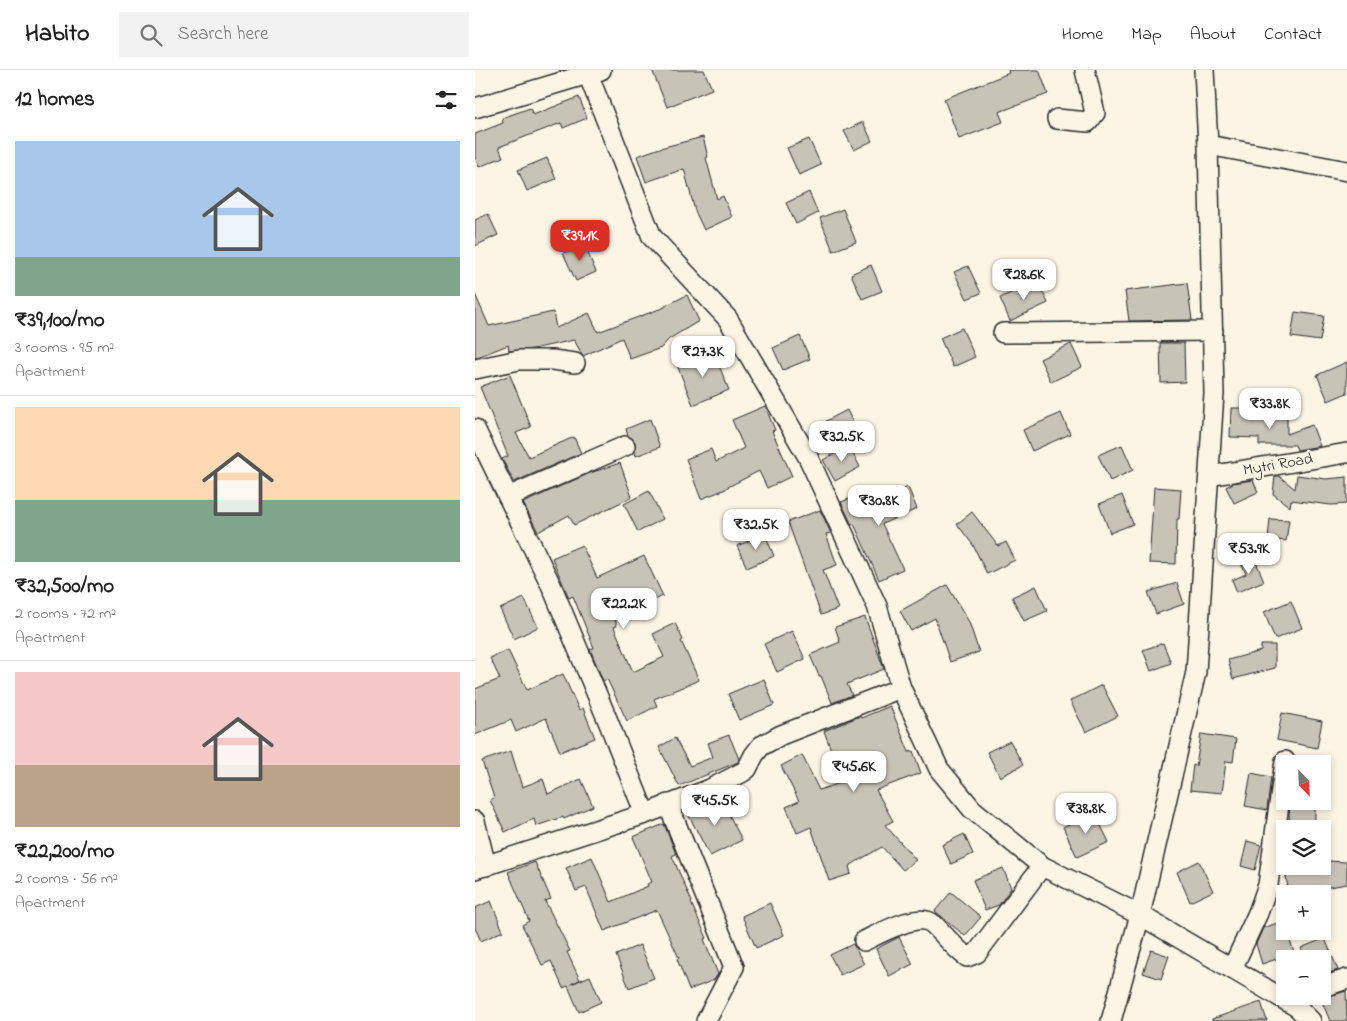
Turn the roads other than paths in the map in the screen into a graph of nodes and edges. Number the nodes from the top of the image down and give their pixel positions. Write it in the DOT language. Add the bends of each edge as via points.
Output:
graph roads {
  1 [pos="1085,70"];
  2 [pos="1204,70"];
  3 [pos="594,72"];
  4 [pos="475,108"];
  5 [pos="1057,119"];
  6 [pos="1208,145"];
  7 [pos="1347,169"];
  8 [pos="1213,331"];
  9 [pos="1003,333"];
  10 [pos="575,363"];
  11 [pos="475,368"];
  12 [pos="475,429"];
  13 [pos="625,446"];
  14 [pos="1347,453"];
  15 [pos="1209,476"];
  16 [pos="508,497"];
  17 [pos="901,688"];
  18 [pos="668,804"];
  19 [pos="1278,810"];
  20 [pos="645,814"];
  21 [pos="475,821"];
  22 [pos="1042,866"];
  23 [pos="481,867"];
  24 [pos="1140,915"];
  25 [pos="864,941"];
  26 [pos="1232,969"];
  27 [pos="1347,979"];
  28 [pos="1331,984"];
  29 [pos="1276,991"];
  30 [pos="1295,1005"];
  31 [pos="707,1021"];
  32 [pos="1111,1021"];
  33 [pos="1311,1021"];
  1 -- 5 [label="street" via="1095,113 1088,122"];
  2 -- 6 [label="street"];
  3 -- 4 [label="street"];
  3 -- 17 [label="street" via="652,237 728,319 808,457 877,606"];
  6 -- 7 [label="street"];
  6 -- 8 [label="street"];
  8 -- 9 [label="street"];
  8 -- 15 [label="street" via="1214,393"];
  10 -- 11 [label="street" via="519,360"];
  12 -- 16 [label="street"];
  13 -- 16 [label="street"];
  14 -- 15 [label="street, Mytri Road"];
  15 -- 24 [label="street" via="1196,672"];
  16 -- 20 [label="street" via="552,587"];
  17 -- 18 [label="street" via="781,735 761,746 743,772 710,790"];
  17 -- 22 [label="street" via="939,769 972,809"];
  18 -- 20 [label="street"];
  18 -- 31 [label="street" via="735,967"];
  19 -- 26 [label="street" via="1268,885"];
  20 -- 23 [label="street"];
  21 -- 23 [label="street"];
  22 -- 24 [label="street"];
  22 -- 25 [label="street" via="977,953 967,957 931,922 923,919 913,920"];
  24 -- 26 [label="street"];
  24 -- 32 [label="street"];
  26 -- 29 [label="street"];
  27 -- 28 [label="street"];
  30 -- 33 [label="street"];
}
